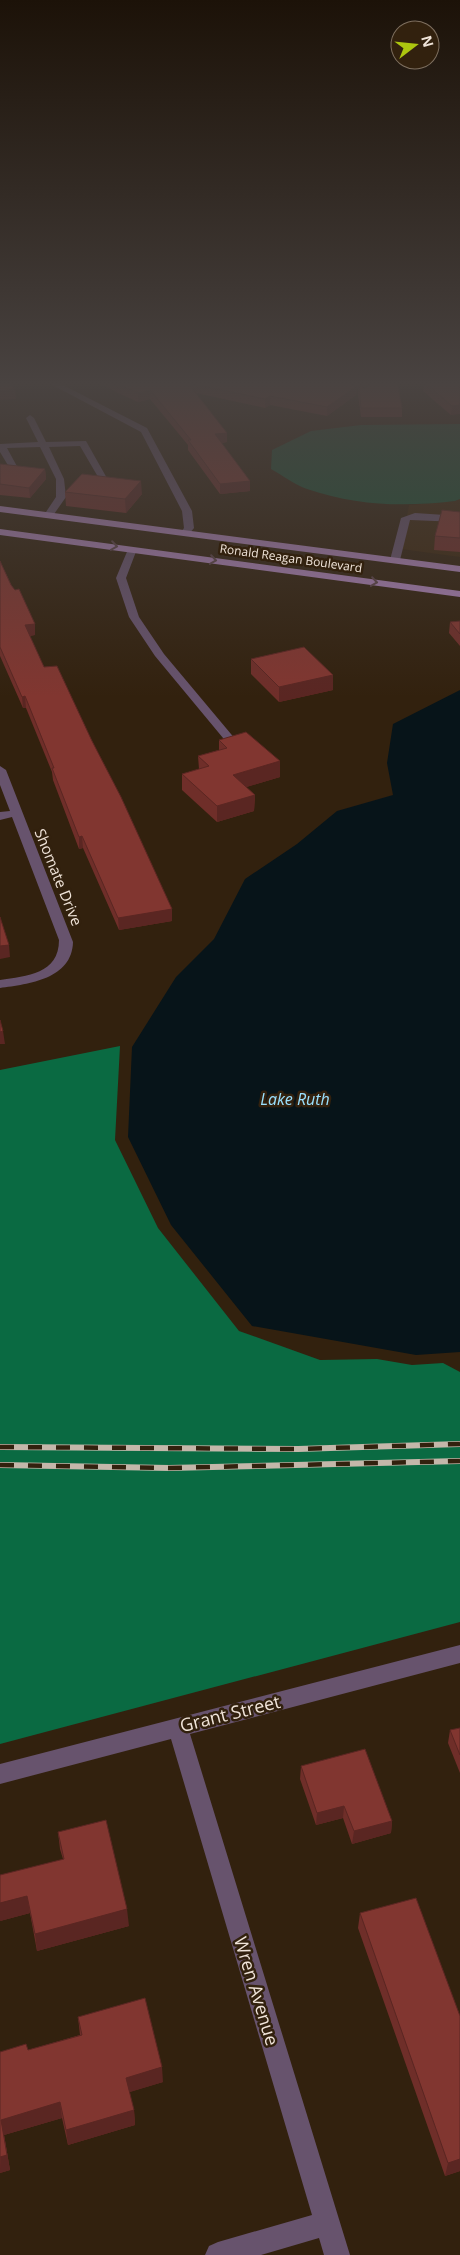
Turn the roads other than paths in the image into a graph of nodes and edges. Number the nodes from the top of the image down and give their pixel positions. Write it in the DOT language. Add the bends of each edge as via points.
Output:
graph roads {
  1 [pos="60,486"];
  2 [pos="174,486"];
  3 [pos="0,509"];
  4 [pos="49,515"];
  5 [pos="460,519"];
  6 [pos="0,532"];
  7 [pos="186,532"];
  8 [pos="132,549"];
  9 [pos="165,554"];
  10 [pos="396,560"];
  11 [pos="460,569"];
  12 [pos="460,594"];
  13 [pos="232,742"];
  14 [pos="0,770"];
  15 [pos="16,813"];
  16 [pos="0,816"];
  17 [pos="0,984"];
  18 [pos="460,1654"];
  19 [pos="177,1726"];
  20 [pos="0,1774"];
  21 [pos="327,2223"];
  22 [pos="218,2255"];
  23 [pos="337,2255"];
  1 -- 4 [label="street" via="61,497"];
  2 -- 7 [label="street" via="187,511 189,528"];
  3 -- 4 [label="main road, Ronald Reagan Boulevard"];
  4 -- 7 [label="main road, Ronald Reagan Boulevard"];
  5 -- 10 [label="street" via="406,518"];
  6 -- 8 [label="main road, Ronald Reagan Boulevard, one-way"];
  7 -- 9 [label="main road"];
  7 -- 10 [label="main road, Ronald Reagan Boulevard"];
  8 -- 9 [label="main road, Ronald Reagan Boulevard"];
  8 -- 13 [label="street" via="121,578 134,616 160,656"];
  9 -- 12 [label="main road, Ronald Reagan Boulevard, one-way"];
  10 -- 11 [label="main road, Ronald Reagan Boulevard"];
  14 -- 15 [label="street, Shomate Drive"];
  15 -- 16 [label="street"];
  15 -- 17 [label="street, Shomate Drive" via="66,940 64,957 50,970 30,979"];
  18 -- 19 [label="street, Grant Street"];
  19 -- 20 [label="street, Grant Street"];
  19 -- 21 [label="street, Wren Avenue"];
  21 -- 22 [label="street"];
  21 -- 23 [label="street, Wren Avenue"];
}
